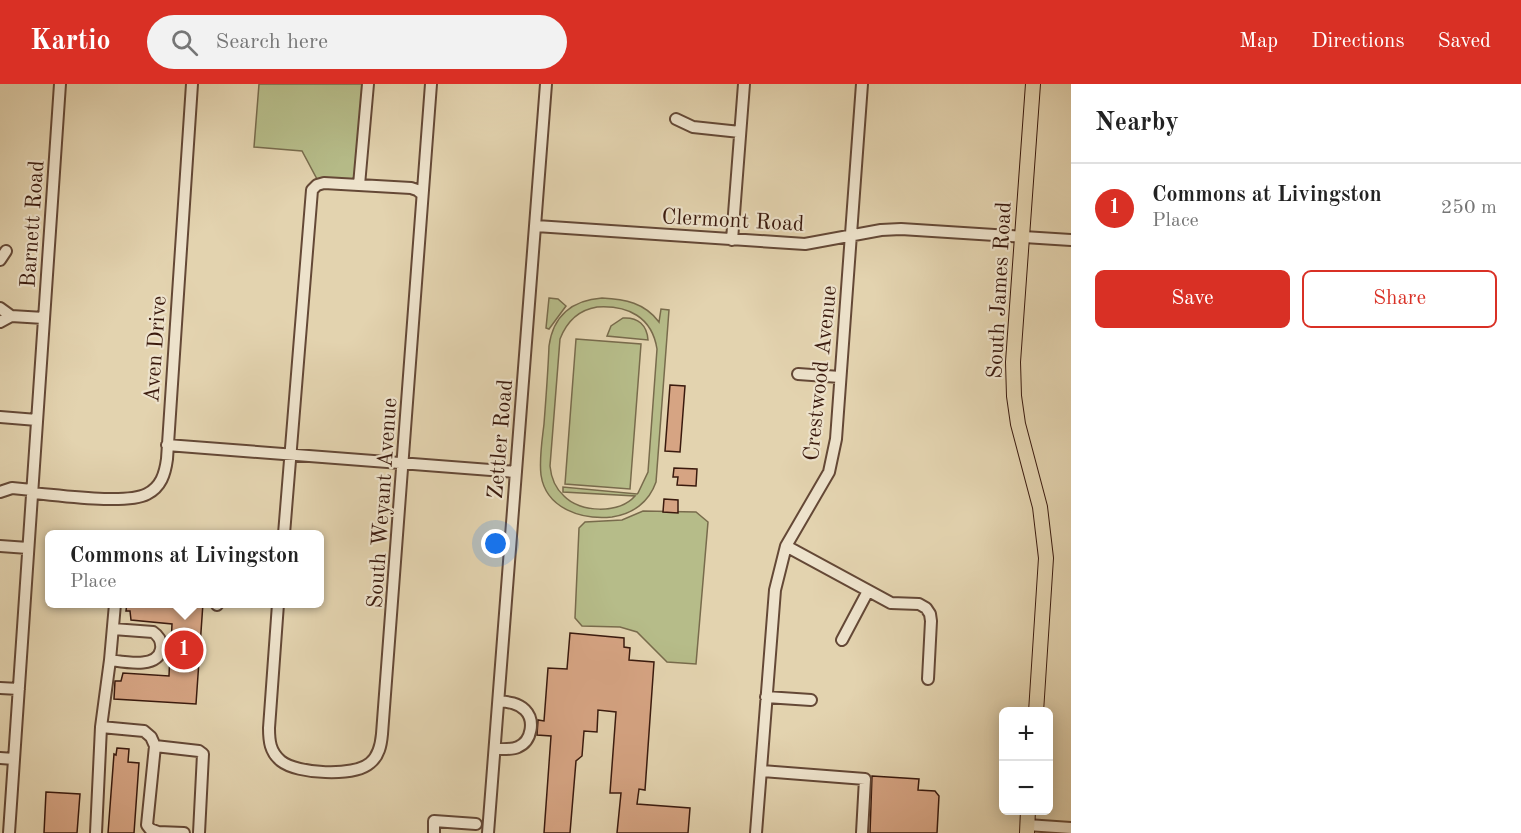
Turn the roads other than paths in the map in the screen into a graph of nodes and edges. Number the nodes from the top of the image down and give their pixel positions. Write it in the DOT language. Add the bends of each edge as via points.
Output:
graph roads {
  1 [pos="60,84"];
  2 [pos="192,84"];
  3 [pos="368,84"];
  4 [pos="431,84"];
  5 [pos="546,84"];
  6 [pos="744,84"];
  7 [pos="862,84"];
  8 [pos="1033,84"];
  9 [pos="676,119"];
  10 [pos="740,132"];
  11 [pos="359,185"];
  12 [pos="422,194"];
  13 [pos="536,226"];
  14 [pos="851,236"];
  15 [pos="1022,237"];
  16 [pos="732,240"];
  17 [pos="1071,240"];
  18 [pos="0,308"];
  19 [pos="11,316"];
  20 [pos="44,318"];
  21 [pos="0,322"];
  22 [pos="798,374"];
  23 [pos="840,377"];
  24 [pos="0,417"];
  25 [pos="37,420"];
  26 [pos="167,444"];
  27 [pos="290,453"];
  28 [pos="404,463"];
  29 [pos="516,472"];
  30 [pos="32,491"];
  31 [pos="0,492"];
  32 [pos="284,530"];
  33 [pos="0,546"];
  34 [pos="786,546"];
  35 [pos="28,548"];
  36 [pos="868,591"];
  37 [pos="115,608"];
  38 [pos="278,608"];
  39 [pos="113,629"];
  40 [pos="843,640"];
  41 [pos="110,660"];
  42 [pos="928,679"];
  43 [pos="0,688"];
  44 [pos="19,689"];
  45 [pos="766,697"];
  46 [pos="811,699"];
  47 [pos="498,701"];
  48 [pos="1036,707"];
  49 [pos="101,727"];
  50 [pos="154,746"];
  51 [pos="495,749"];
  52 [pos="0,758"];
  53 [pos="14,759"];
  54 [pos="761,771"];
  55 [pos="5,811"];
  56 [pos="489,828"];
  57 [pos="1071,828"];
  58 [pos="476,829"];
  59 [pos="1027,829"];
  60 [pos="9,833"];
  61 [pos="96,833"];
  62 [pos="184,833"];
  63 [pos="199,833"];
  64 [pos="434,833"];
  65 [pos="756,833"];
  66 [pos="862,833"];
  1 -- 20 [label="street, Barnett Road"];
  2 -- 26 [label="street, Aven Drive"];
  3 -- 11 [label="street"];
  4 -- 12 [label="street, South Weyant Avenue"];
  5 -- 13 [label="street, Zettler Road"];
  6 -- 10 [label="street"];
  7 -- 14 [label="street, Crestwood Avenue"];
  8 -- 15 [label="main road, South James Road"];
  9 -- 10 [label="street" via="693,127"];
  10 -- 16 [label="street"];
  11 -- 12 [label="street" via="411,188"];
  11 -- 27 [label="street" via="324,183 314,187 310,197"];
  12 -- 28 [label="street, South Weyant Avenue"];
  13 -- 16 [label="street, Clermont Road"];
  13 -- 29 [label="street, Zettler Road"];
  14 -- 15 [label="street, Clermont Road" via="901,229"];
  14 -- 16 [label="street, Clermont Road" via="805,244"];
  14 -- 23 [label="street, Crestwood Avenue"];
  15 -- 17 [label="street, Clermont Road"];
  15 -- 48 [label="main road, South James Road" via="1012,362 1014,396 1040,507 1046,558"];
  18 -- 19 [label="street"];
  19 -- 20 [label="street"];
  19 -- 21 [label="street"];
  20 -- 25 [label="street, Barnett Road"];
  22 -- 23 [label="street"];
  23 -- 34 [label="street, Crestwood Avenue" via="836,440 829,472"];
  24 -- 25 [label="street"];
  25 -- 30 [label="street, Barnett Road"];
  26 -- 27 [label="street"];
  26 -- 30 [label="street, Aven Drive" via="162,479 156,488 138,498"];
  27 -- 28 [label="street"];
  27 -- 32 [label="street"];
  28 -- 29 [label="street"];
  28 -- 38 [label="street, South Weyant Avenue" via="381,744 372,763 362,769 297,769 274,754 269,728"];
  29 -- 47 [label="street, Zettler Road"];
  30 -- 31 [label="street, Aven Drive" via="12,488"];
  30 -- 35 [label="street, Barnett Road"];
  33 -- 35 [label="street"];
  34 -- 36 [label="street"];
  34 -- 45 [label="street, Crestwood Avenue" via="775,590"];
  35 -- 44 [label="street, Barnett Road"];
  36 -- 40 [label="street"];
  36 -- 42 [label="street" via="891,603 926,608 930,614"];
  37 -- 39 [label="street"];
  39 -- 41 [label="street"];
  39 -- 41 [label="street" via="153,632 159,639 160,650 156,659 149,662"];
  41 -- 49 [label="street"];
  43 -- 44 [label="street"];
  44 -- 53 [label="street, Barnett Road"];
  45 -- 46 [label="street"];
  45 -- 54 [label="street, Crestwood Avenue"];
  47 -- 51 [label="street, Zettler Road"];
  47 -- 51 [label="street" via="525,710 531,730 518,747"];
  49 -- 50 [label="street" via="144,731"];
  49 -- 61 [label="street"];
  50 -- 62 [label="street" via="147,825 158,832"];
  50 -- 63 [label="street" via="203,754"];
  51 -- 56 [label="street, Zettler Road"];
  52 -- 53 [label="street"];
  53 -- 55 [label="street, Barnett Road"];
  54 -- 65 [label="street, Crestwood Avenue"];
  54 -- 66 [label="street" via="865,779"];
  55 -- 60 [label="street, Barnett Road"];
  56 -- 58 [label="street" via="476,822"];
  57 -- 59 [label="street"];
  58 -- 64 [label="street" via="434,821"];
}
